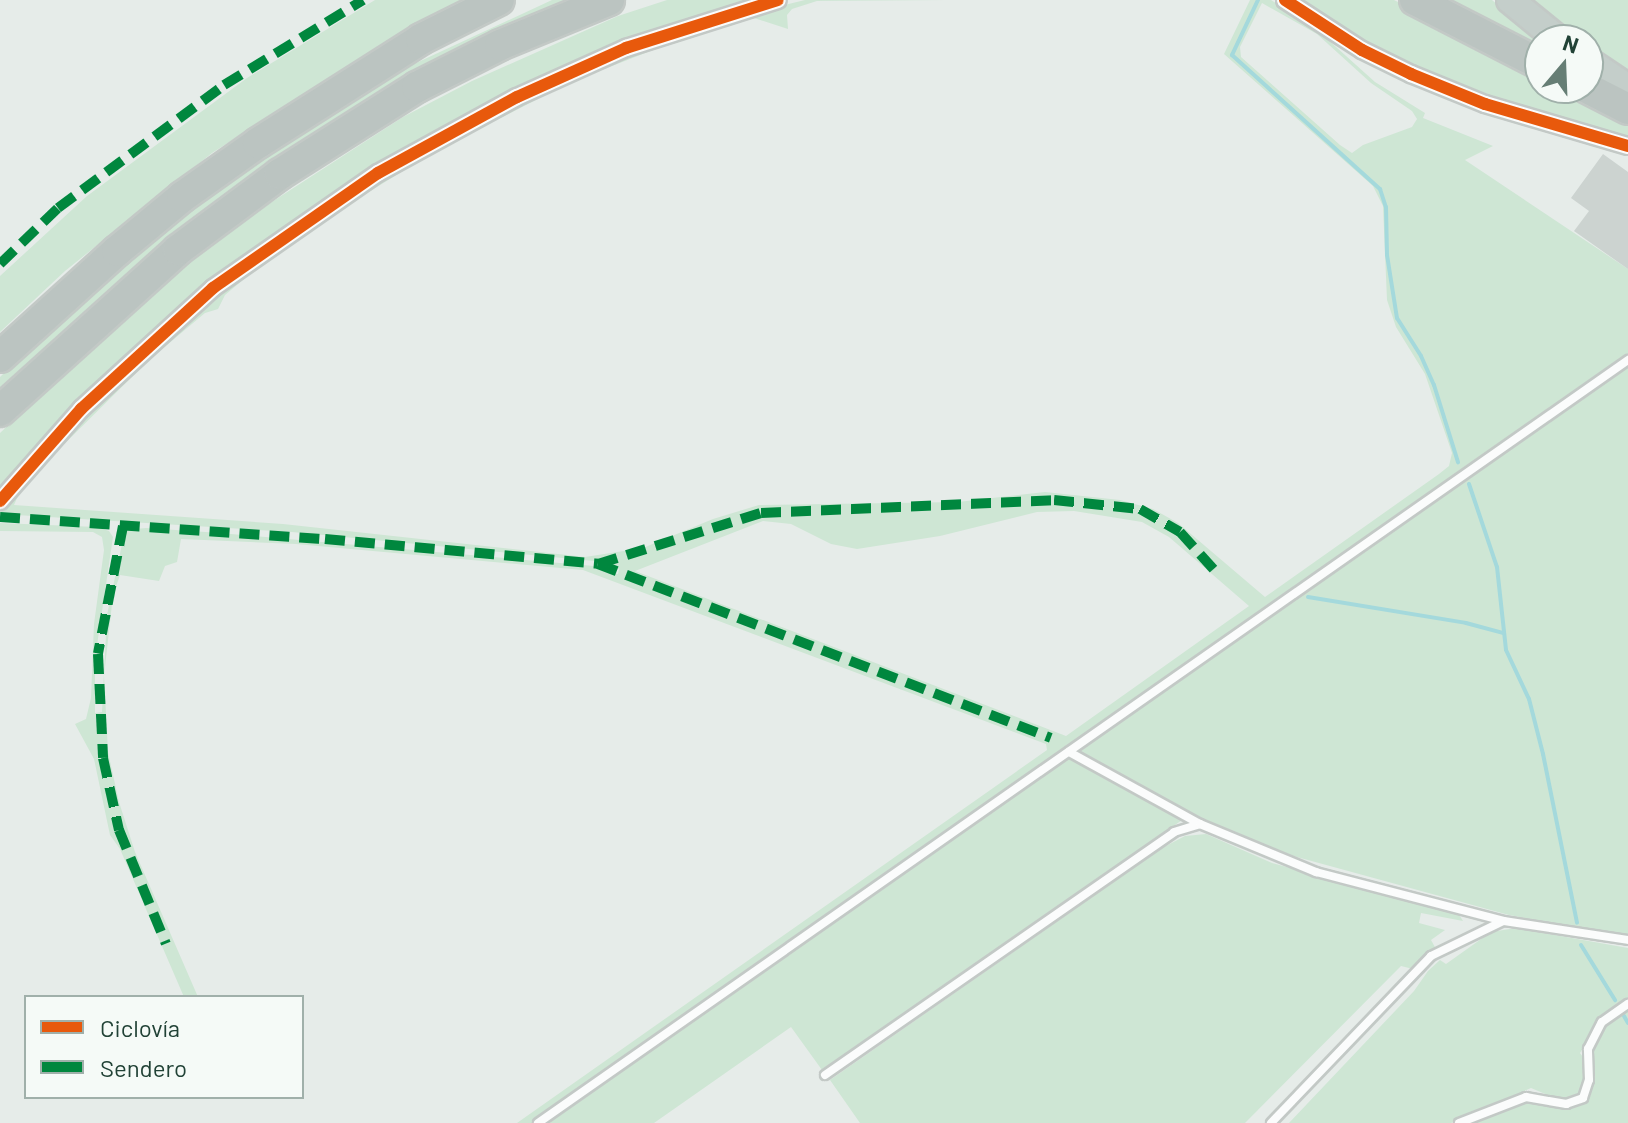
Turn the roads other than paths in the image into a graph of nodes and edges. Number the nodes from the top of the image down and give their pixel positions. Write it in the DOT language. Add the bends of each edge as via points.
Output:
graph roads {
  1 [pos="499,0"];
  2 [pos="520,0"];
  3 [pos="609,0"];
  4 [pos="778,0"];
  5 [pos="1285,0"];
  6 [pos="1415,0"];
  7 [pos="1510,0"];
  8 [pos="1539,24"];
  9 [pos="1524,56"];
  10 [pos="1604,72"];
  11 [pos="1628,88"];
  12 [pos="333,95"];
  13 [pos="1604,97"];
  14 [pos="1628,109"];
  15 [pos="1628,146"];
  16 [pos="0,357"];
  17 [pos="1628,360"];
  18 [pos="0,411"];
  19 [pos="0,501"];
  20 [pos="1069,752"];
  21 [pos="1200,824"];
  22 [pos="1504,921"];
  23 [pos="1628,940"];
  24 [pos="1628,1004"];
  25 [pos="825,1075"];
  26 [pos="538,1123"];
  27 [pos="1271,1123"];
  28 [pos="1459,1123"];
  1 -- 12 [label="highway" via="421,39"];
  2 -- 12 [label="highway"];
  3 -- 18 [label="highway" via="417,87 280,174 178,250"];
  4 -- 19 [label="street" via="626,48 505,103 378,173 213,288 81,409"];
  5 -- 15 [label="street" via="1362,50 1411,74 1485,104"];
  6 -- 9 [label="highway"];
  7 -- 8 [label="highway"];
  10 -- 11 [label="highway"];
  12 -- 16 [label="highway" via="182,197"];
  13 -- 14 [label="highway"];
  17 -- 20 [label="lane"];
  20 -- 21 [label="lane"];
  20 -- 26 [label="lane"];
  21 -- 22 [label="lane" via="1316,872"];
  21 -- 25 [label="lane" via="1174,832"];
  22 -- 23 [label="lane"];
  22 -- 27 [label="lane" via="1431,956"];
  24 -- 28 [label="lane" via="1602,1022 1588,1049 1589,1080 1583,1098 1566,1104 1526,1097"];
}
